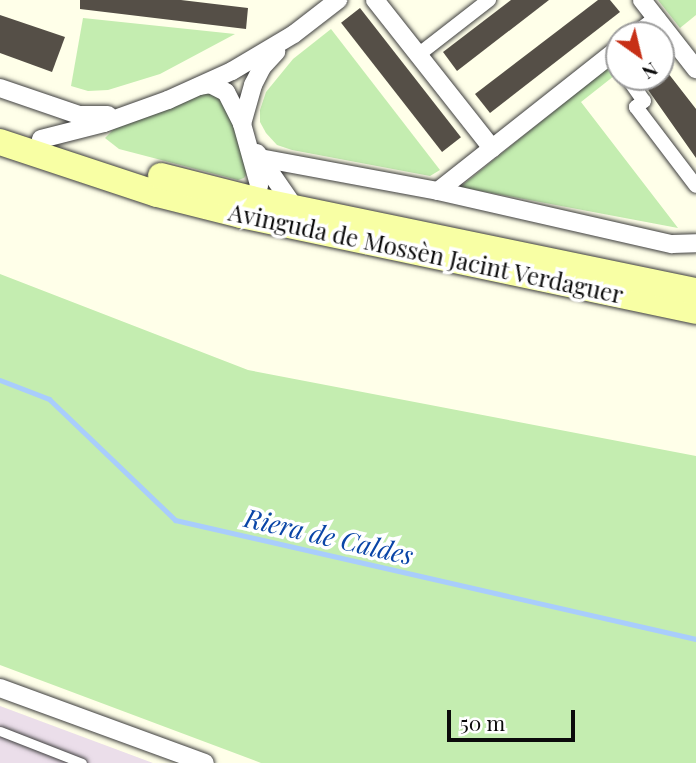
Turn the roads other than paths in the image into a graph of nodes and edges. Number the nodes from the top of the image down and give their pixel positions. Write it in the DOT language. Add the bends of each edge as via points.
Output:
graph roads {
  1 [pos="338,0"];
  2 [pos="375,0"];
  3 [pos="489,0"];
  4 [pos="642,0"];
  5 [pos="657,19"];
  6 [pos="654,21"];
  7 [pos="294,34"];
  8 [pos="418,55"];
  9 [pos="605,65"];
  10 [pos="696,69"];
  11 [pos="198,87"];
  12 [pos="0,88"];
  13 [pos="637,91"];
  14 [pos="132,112"];
  15 [pos="0,124"];
  16 [pos="244,129"];
  17 [pos="0,142"];
  18 [pos="48,142"];
  19 [pos="492,148"];
  20 [pos="260,158"];
  21 [pos="114,180"];
  22 [pos="696,186"];
  23 [pos="438,191"];
  24 [pos="157,194"];
  25 [pos="254,197"];
  26 [pos="295,208"];
  27 [pos="695,244"];
  28 [pos="696,291"];
  29 [pos="696,311"];
  30 [pos="0,688"];
  31 [pos="0,731"];
  32 [pos="82,763"];
  33 [pos="205,763"];
  1 -- 7 [label="street"];
  2 -- 8 [label="street"];
  3 -- 8 [label="street"];
  4 -- 5 [label="street"];
  5 -- 6 [label="street"];
  5 -- 10 [label="street"];
  7 -- 11 [label="street"];
  7 -- 16 [label="street" via="262,67 253,85"];
  8 -- 19 [label="street"];
  9 -- 19 [label="street"];
  11 -- 14 [label="street"];
  11 -- 16 [label="street" via="211,84 226,92"];
  12 -- 14 [label="street" via="79,115"];
  13 -- 22 [label="street" via="644,101 636,107"];
  14 -- 18 [label="street"];
  15 -- 18 [label="main road, Avinguda de Mossèn Jacint Verdaguer"];
  16 -- 20 [label="street, Avinguda de Mossèn Jacint Verdaguer"];
  16 -- 25 [label="street" via="259,186"];
  17 -- 21 [label="main road, Avinguda de Mossèn Jacint Verdaguer"];
  18 -- 21 [label="street, Avinguda de Mossèn Jacint Verdaguer" via="74,159 104,169"];
  18 -- 25 [label="main road, Avinguda de Mossèn Jacint Verdaguer" via="154,174"];
  19 -- 23 [label="street"];
  20 -- 23 [label="street"];
  20 -- 26 [label="street, Avinguda de Mossèn Jacint Verdaguer"];
  21 -- 24 [label="main road, Avinguda de Mossèn Jacint Verdaguer"];
  23 -- 27 [label="street" via="645,238"];
  24 -- 25 [label="street, Avinguda de Mossèn Jacint Verdaguer" via="180,192 241,204"];
  24 -- 29 [label="main road, Avinguda de Mossèn Jacint Verdaguer"];
  25 -- 26 [label="main road, Avinguda de Mossèn Jacint Verdaguer"];
  26 -- 28 [label="main road, Avinguda de Mossèn Jacint Verdaguer"];
  30 -- 33 [label="street"];
  31 -- 32 [label="lane"];
}
